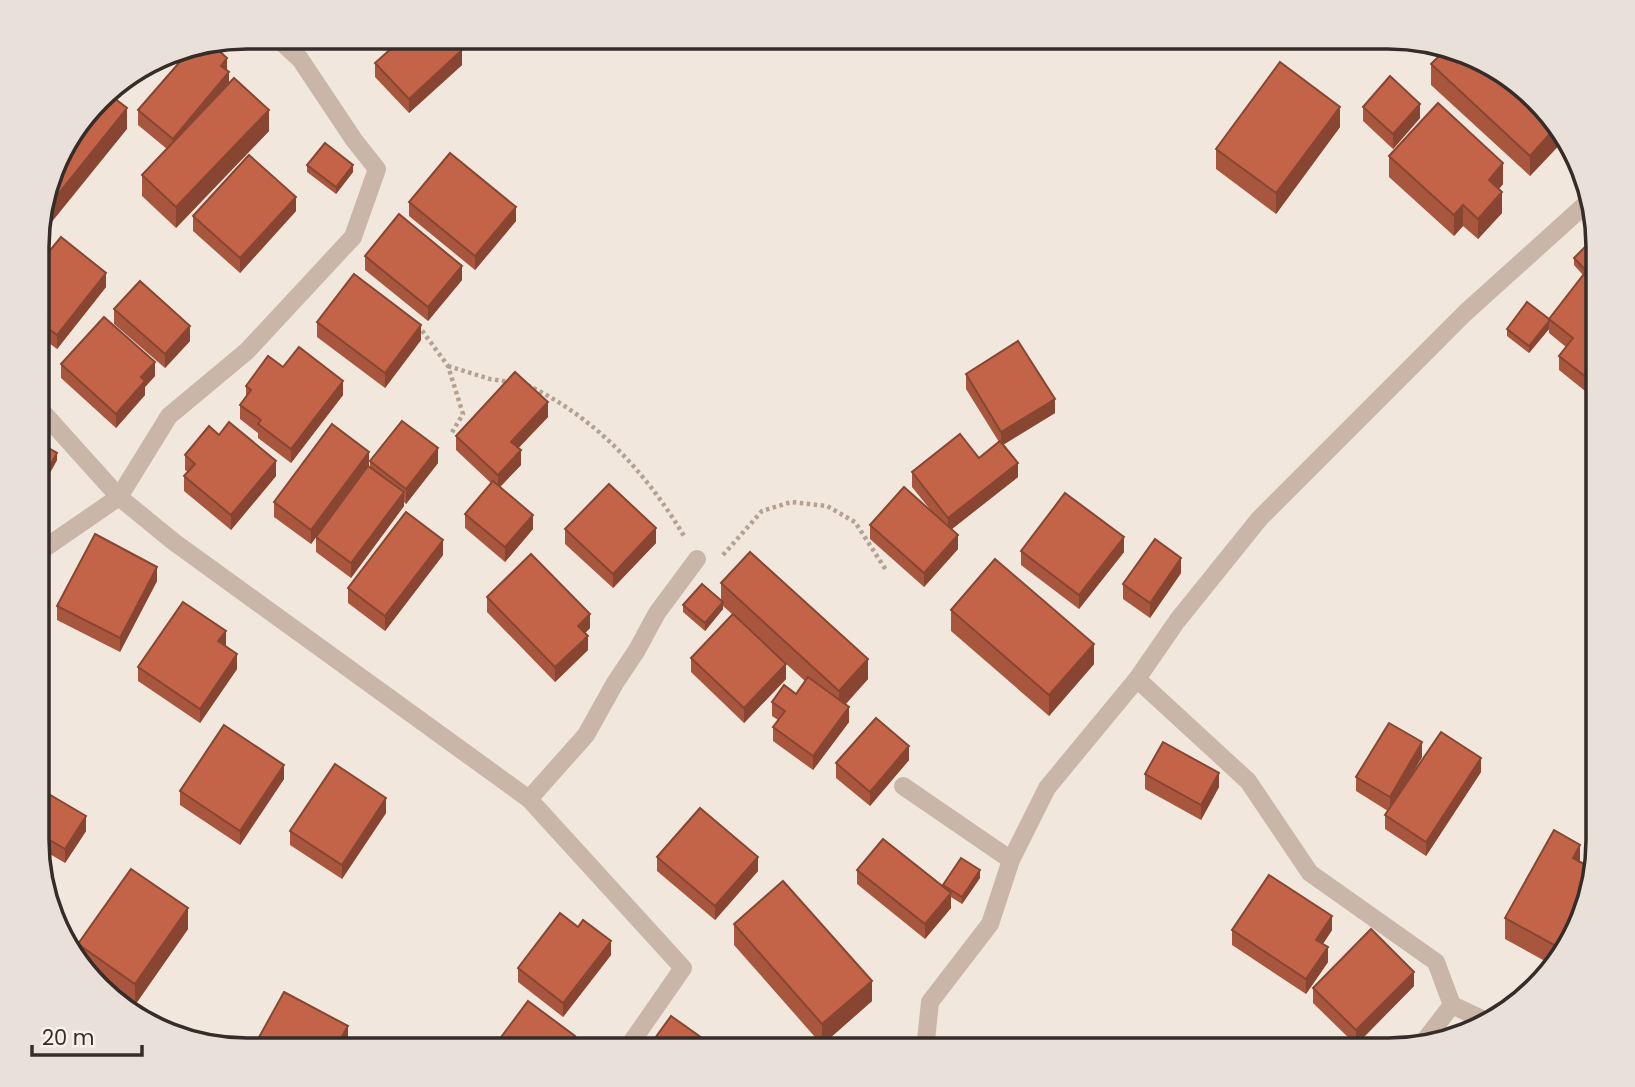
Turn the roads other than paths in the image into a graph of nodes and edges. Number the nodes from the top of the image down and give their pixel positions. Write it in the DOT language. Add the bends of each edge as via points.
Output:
graph roads {
  1 [pos="289,49"];
  2 [pos="1582,208"];
  3 [pos="49,420"];
  4 [pos="119,497"];
  5 [pos="49,545"];
  6 [pos="697,559"];
  7 [pos="1137,679"];
  8 [pos="903,786"];
  9 [pos="529,799"];
  10 [pos="1011,860"];
  11 [pos="1452,1005"];
  12 [pos="1476,1017"];
  13 [pos="1430,1033"];
  14 [pos="634,1038"];
  15 [pos="926,1038"];
  1 -- 4 [label="street" via="377,169 352,237 247,351 169,416"];
  2 -- 7 [label="street" via="1465,313 1260,518"];
  3 -- 4 [label="street"];
  4 -- 5 [label="street"];
  4 -- 9 [label="street" via="174,542"];
  6 -- 9 [label="street" via="657,612 586,735"];
  7 -- 10 [label="street" via="1047,788"];
  7 -- 11 [label="street" via="1248,781 1310,873 1436,962"];
  8 -- 10 [label="street"];
  9 -- 14 [label="street" via="683,968"];
  10 -- 15 [label="street" via="990,924 930,1002"];
  11 -- 12 [label="street"];
  11 -- 13 [label="street"];
}
